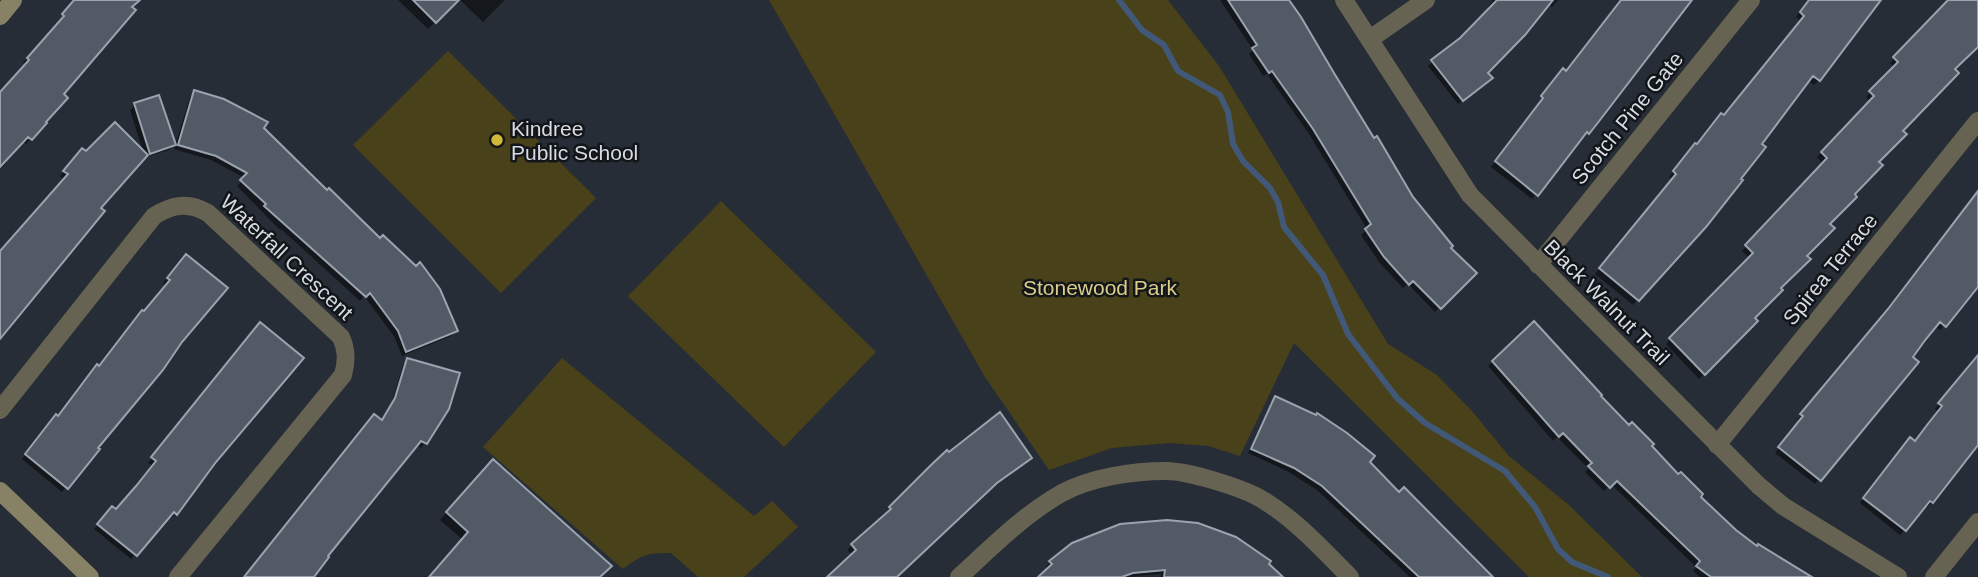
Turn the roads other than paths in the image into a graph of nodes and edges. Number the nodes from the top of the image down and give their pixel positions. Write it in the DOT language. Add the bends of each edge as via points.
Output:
graph roads {
  1 [pos="13,0"];
  2 [pos="1344,0"];
  3 [pos="1426,0"];
  4 [pos="1751,0"];
  5 [pos="0,16"];
  6 [pos="1370,39"];
  7 [pos="1978,121"];
  8 [pos="1538,265"];
  9 [pos="0,410"];
  10 [pos="1717,445"];
  11 [pos="0,491"];
  12 [pos="1978,522"];
  13 [pos="90,577"];
  14 [pos="178,577"];
  15 [pos="959,577"];
  16 [pos="1350,577"];
  17 [pos="1898,577"];
  18 [pos="1934,577"];
  1 -- 5 [label="street"];
  2 -- 6 [label="street, Black Walnut Trail"];
  3 -- 6 [label="street"];
  4 -- 8 [label="street, Scotch Pine Gate"];
  6 -- 8 [label="street, Black Walnut Trail" via="1470,195"];
  7 -- 10 [label="street, Spirea Terrace"];
  8 -- 10 [label="street, Black Walnut Trail"];
  9 -- 14 [label="street, Waterfall Crescent" via="154,216 178,205 195,205 219,222 341,337 346,363 343,375"];
  10 -- 17 [label="street, Black Walnut Trail" via="1783,506"];
  11 -- 13 [label="street"];
  12 -- 18 [label="street"];
  15 -- 16 [label="street" via="1017,523 1064,492 1116,476 1168,471 1219,482 1260,498 1297,525"];
}
